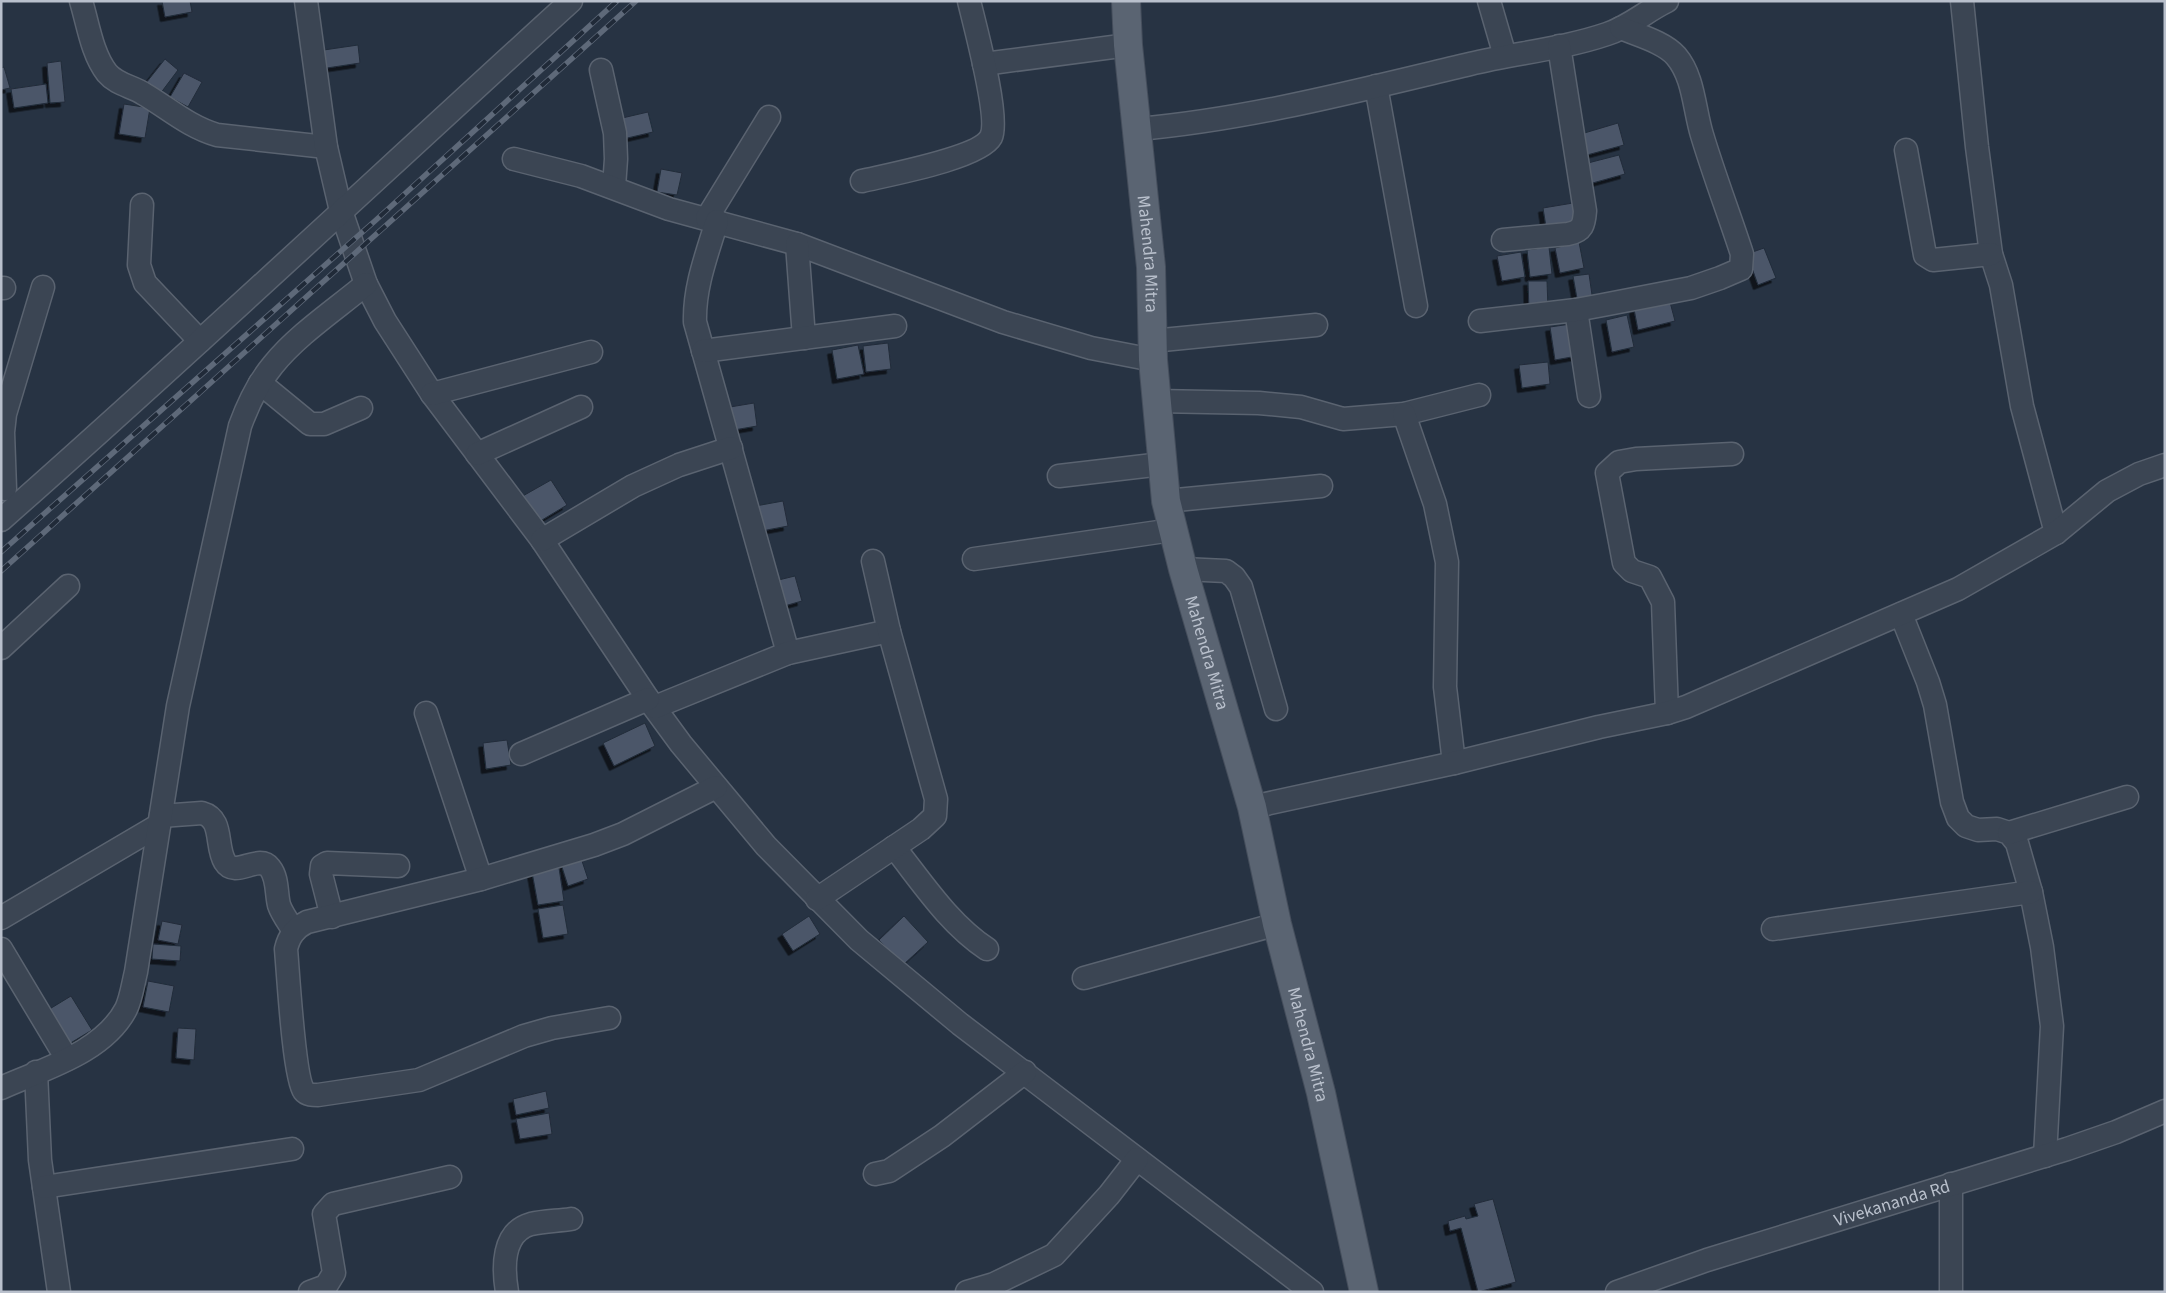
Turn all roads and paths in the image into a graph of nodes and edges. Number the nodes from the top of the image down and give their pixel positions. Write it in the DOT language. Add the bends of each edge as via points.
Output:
graph roads {
  1 [pos="81,1"];
  2 [pos="306,1"];
  3 [pos="571,1"];
  4 [pos="969,1"];
  5 [pos="1126,1"];
  6 [pos="1489,1"];
  7 [pos="1667,1"];
  8 [pos="1962,1"];
  9 [pos="1621,28"];
  10 [pos="1128,45"];
  11 [pos="1559,46"];
  12 [pos="1506,56"];
  13 [pos="984,64"];
  14 [pos="601,70"];
  15 [pos="1376,86"];
  16 [pos="769,117"];
  17 [pos="1138,129"];
  18 [pos="326,147"];
  19 [pos="1906,150"];
  20 [pos="514,159"];
  21 [pos="862,182"];
  22 [pos="614,187"];
  23 [pos="142,205"];
  24 [pos="341,211"];
  25 [pos="712,220"];
  26 [pos="1503,240"];
  27 [pos="797,244"];
  28 [pos="1991,254"];
  29 [pos="366,284"];
  30 [pos="43,287"];
  31 [pos="1416,306"];
  32 [pos="1576,310"];
  33 [pos="1480,322"];
  34 [pos="1316,325"];
  35 [pos="895,326"];
  36 [pos="804,338"];
  37 [pos="200,341"];
  38 [pos="703,351"];
  39 [pos="1152,351"];
  40 [pos="591,352"];
  41 [pos="260,383"];
  42 [pos="432,394"];
  43 [pos="1479,395"];
  44 [pos="1589,396"];
  45 [pos="1156,401"];
  46 [pos="581,406"];
  47 [pos="361,408"];
  48 [pos="1404,414"];
  49 [pos="731,448"];
  50 [pos="477,454"];
  51 [pos="1732,454"];
  52 [pos="1162,464"];
  53 [pos="2165,465"];
  54 [pos="1059,476"];
  55 [pos="41,485"];
  56 [pos="1321,486"];
  57 [pos="3,489"];
  58 [pos="1166,501"];
  59 [pos="1,520"];
  60 [pos="1172,530"];
  61 [pos="2056,533"];
  62 [pos="542,540"];
  63 [pos="974,559"];
  64 [pos="873,561"];
  65 [pos="1183,569"];
  66 [pos="68,586"];
  67 [pos="1901,614"];
  68 [pos="889,631"];
  69 [pos="1,648"];
  70 [pos="788,653"];
  71 [pos="652,703"];
  72 [pos="1276,709"];
  73 [pos="426,713"];
  74 [pos="1667,713"];
  75 [pos="521,754"];
  76 [pos="1454,763"];
  77 [pos="716,787"];
  78 [pos="2127,797"];
  79 [pos="1252,807"];
  80 [pos="160,821"];
  81 [pos="2009,833"];
  82 [pos="894,847"];
  83 [pos="398,866"];
  84 [pos="481,879"];
  85 [pos="2031,892"];
  86 [pos="817,899"];
  87 [pos="332,916"];
  88 [pos="1,918"];
  89 [pos="1278,924"];
  90 [pos="1773,930"];
  91 [pos="294,932"];
  92 [pos="986,949"];
  93 [pos="2,952"];
  94 [pos="1084,978"];
  95 [pos="609,1018"];
  96 [pos="67,1058"];
  97 [pos="36,1072"];
  98 [pos="1025,1072"];
  99 [pos="1,1088"];
  100 [pos="2165,1111"];
  101 [pos="292,1149"];
  102 [pos="2045,1156"];
  103 [pos="1137,1159"];
  104 [pos="875,1174"];
  105 [pos="450,1176"];
  106 [pos="1951,1184"];
  107 [pos="44,1187"];
  108 [pos="571,1219"];
  109 [pos="996,1288"];
  110 [pos="59,1292"];
  111 [pos="310,1292"];
  112 [pos="507,1292"];
  113 [pos="967,1292"];
  114 [pos="1312,1292"];
  115 [pos="1364,1292"];
  116 [pos="1617,1292"];
  117 [pos="1951,1292"];
  1 -- 18 [label="street" via="99,60 108,74 122,85 142,93 188,124 217,135"];
  2 -- 18 [label="street"];
  3 -- 24 [label="street"];
  4 -- 13 [label="street"];
  5 -- 10 [label="main road, Mahendra Mitra"];
  6 -- 12 [label="street"];
  7 -- 9 [label="street"];
  8 -- 28 [label="street"];
  9 -- 11 [label="street"];
  9 -- 32 [label="street" via="1676,55 1683,68 1691,85 1702,134 1743,264 1734,273 1691,288"];
  10 -- 13 [label="street"];
  10 -- 17 [label="main road, Mahendra Mitra"];
  11 -- 12 [label="street"];
  11 -- 26 [label="street" via="1585,210 1584,223 1582,228 1568,234"];
  12 -- 15 [label="street"];
  13 -- 21 [label="street" via="993,126 991,137 984,146 965,155"];
  14 -- 22 [label="street" via="615,133"];
  15 -- 17 [label="street" via="1235,117"];
  15 -- 31 [label="street"];
  16 -- 25 [label="street"];
  17 -- 39 [label="main road, Mahendra Mitra" via="1151,267"];
  18 -- 24 [label="street"];
  19 -- 28 [label="street" via="1925,255 1933,260"];
  20 -- 22 [label="street"];
  22 -- 25 [label="street" via="669,209"];
  23 -- 37 [label="street" via="139,265 145,283"];
  24 -- 29 [label="street"];
  24 -- 37 [label="street"];
  25 -- 27 [label="street"];
  25 -- 38 [label="street" via="694,304"];
  27 -- 36 [label="street"];
  27 -- 39 [label="street" via="1003,322 1091,348"];
  28 -- 61 [label="street" via="2001,285 2022,406"];
  29 -- 41 [label="street" via="299,340"];
  29 -- 42 [label="street" via="385,321"];
  30 -- 57 [label="street" via="5,414"];
  32 -- 33 [label="street"];
  32 -- 44 [label="street"];
  34 -- 39 [label="street"];
  35 -- 36 [label="street"];
  36 -- 38 [label="street"];
  37 -- 55 [label="street"];
  38 -- 49 [label="street"];
  39 -- 45 [label="main road, Mahendra Mitra"];
  40 -- 42 [label="street"];
  41 -- 47 [label="street" via="310,424 324,424"];
  41 -- 80 [label="street" via="240,426 182,684"];
  42 -- 50 [label="street"];
  43 -- 48 [label="street"];
  45 -- 48 [label="street" via="1276,404 1301,407 1343,419"];
  45 -- 52 [label="main road, Mahendra Mitra"];
  46 -- 50 [label="street"];
  48 -- 76 [label="street" via="1435,504 1447,562 1444,688"];
  49 -- 62 [label="street" via="679,465 633,486"];
  49 -- 70 [label="street"];
  50 -- 62 [label="street"];
  51 -- 74 [label="street" via="1636,459 1619,462 1607,474 1624,562 1632,571 1650,577 1663,602"];
  52 -- 54 [label="street"];
  52 -- 58 [label="main road, Mahendra Mitra"];
  53 -- 61 [label="street" via="2107,491"];
  55 -- 57 [label="street"];
  55 -- 59 [label="street"];
  56 -- 58 [label="street"];
  58 -- 60 [label="main road, Mahendra Mitra"];
  60 -- 63 [label="street"];
  60 -- 65 [label="main road, Mahendra Mitra"];
  61 -- 67 [label="street" via="1958,589"];
  62 -- 71 [label="street"];
  64 -- 68 [label="street"];
  65 -- 72 [label="street" via="1226,572 1241,587"];
  65 -- 79 [label="main road, Mahendra Mitra"];
  66 -- 69 [label="street"];
  67 -- 74 [label="street"];
  67 -- 81 [label="street" via="1935,705 1952,802 1958,818 1966,826 1978,830 1998,829"];
  68 -- 70 [label="street"];
  68 -- 82 [label="street" via="936,800 935,816"];
  70 -- 71 [label="street"];
  71 -- 75 [label="street"];
  71 -- 77 [label="street"];
  73 -- 84 [label="street"];
  74 -- 76 [label="street"];
  76 -- 79 [label="street"];
  77 -- 84 [label="street" via="623,834"];
  77 -- 86 [label="street"];
  78 -- 81 [label="street"];
  79 -- 89 [label="main road, Mahendra Mitra"];
  80 -- 88 [label="street"];
  80 -- 91 [label="street" via="202,813 208,815 215,824 224,861 229,867 262,862 272,870 279,905"];
  80 -- 96 [label="street" via="136,972 126,1009 106,1035"];
  81 -- 85 [label="street" via="2017,843"];
  82 -- 86 [label="street"];
  82 -- 92 [label="street" via="950,918"];
  83 -- 87 [label="street" via="327,863 322,866 321,874"];
  84 -- 87 [label="street"];
  85 -- 90 [label="street"];
  85 -- 102 [label="street" via="2052,1026"];
  86 -- 98 [label="street" via="859,940 960,1024"];
  87 -- 91 [label="street" via="307,922"];
  89 -- 94 [label="street"];
  89 -- 115 [label="main road, Mahendra Mitra" via="1322,1093"];
  91 -- 95 [label="street" via="286,949 298,1070 308,1094 419,1080 524,1036"];
  93 -- 96 [label="street"];
  96 -- 97 [label="street"];
  97 -- 99 [label="street"];
  97 -- 107 [label="street"];
  98 -- 103 [label="street"];
  98 -- 104 [label="street" via="934,1141 889,1171"];
  100 -- 102 [label="street, Vivekananda Rd"];
  101 -- 107 [label="street"];
  102 -- 106 [label="street, Vivekananda Rd"];
  103 -- 109 [label="street" via="1054,1255"];
  103 -- 114 [label="street"];
  105 -- 111 [label="street" via="332,1204 324,1214 334,1273 326,1286"];
  106 -- 116 [label="street, Vivekananda Rd" via="1706,1260"];
  106 -- 117 [label="street"];
  107 -- 110 [label="street"];
  108 -- 112 [label="street" via="531,1224 514,1236 503,1272"];
  109 -- 113 [label="street"];
}
